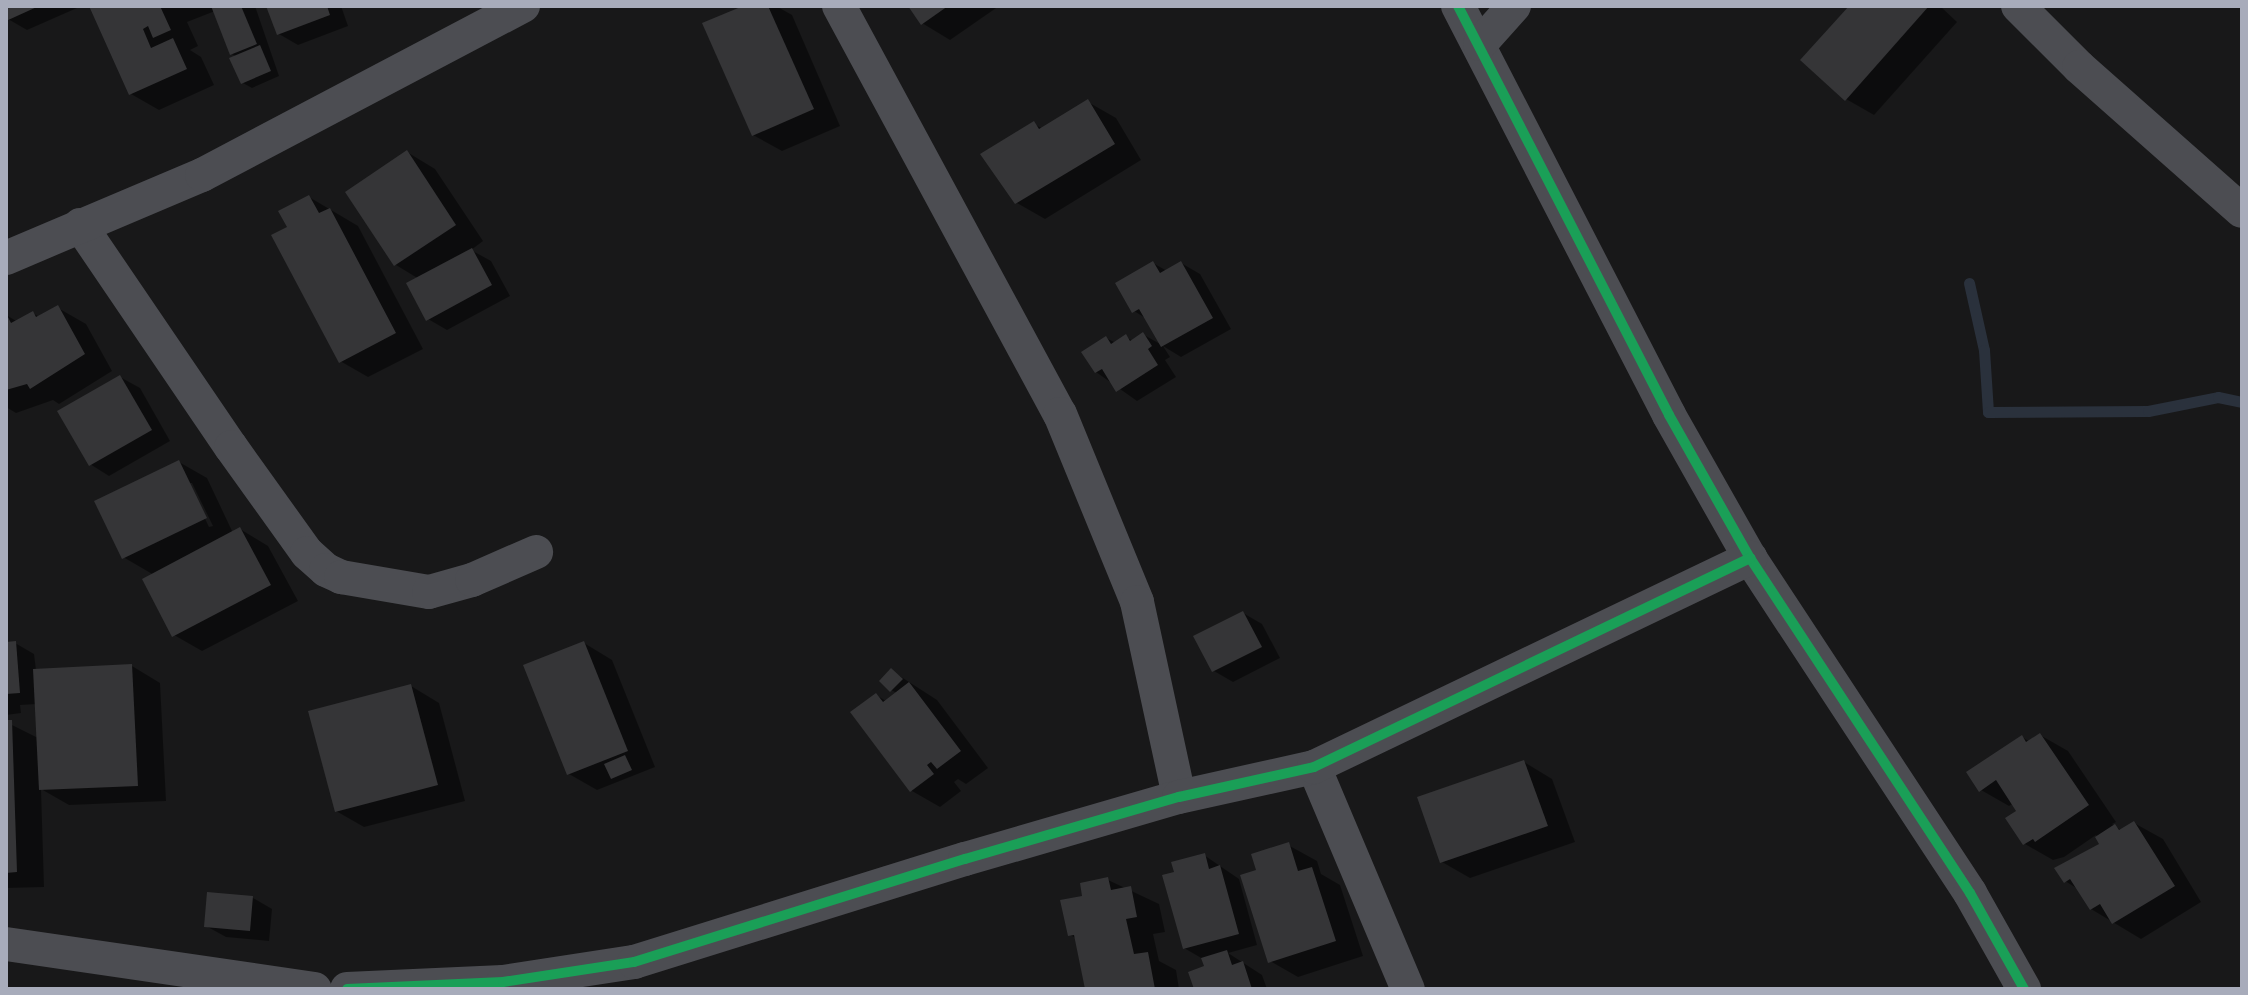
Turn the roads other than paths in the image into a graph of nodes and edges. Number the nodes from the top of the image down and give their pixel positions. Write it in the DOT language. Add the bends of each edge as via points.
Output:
graph roads {
  1 [pos="523,6"];
  2 [pos="839,6"];
  3 [pos="1458,6"];
  4 [pos="1514,6"];
  5 [pos="2018,6"];
  6 [pos="1480,44"];
  7 [pos="2242,211"];
  8 [pos="80,225"];
  9 [pos="6,258"];
  10 [pos="536,552"];
  11 [pos="1750,558"];
  12 [pos="1314,767"];
  13 [pos="1179,797"];
  14 [pos="6,944"];
  15 [pos="315,989"];
  16 [pos="347,989"];
  17 [pos="1408,989"];
  18 [pos="2024,989"];
  1 -- 8 [label="street" via="202,175"];
  2 -- 13 [label="street" via="1060,414 1137,602"];
  3 -- 6 [label="street"];
  4 -- 6 [label="street"];
  5 -- 7 [label="street"];
  6 -- 11 [label="street" via="1669,415"];
  8 -- 9 [label="street"];
  8 -- 10 [label="street" via="231,447 307,553 326,570 429,592 463,584"];
  11 -- 12 [label="street"];
  11 -- 18 [label="street" via="1970,893"];
  12 -- 13 [label="street"];
  12 -- 17 [label="street"];
  13 -- 16 [label="street" via="634,962 503,982"];
  14 -- 15 [label="street"];
}
